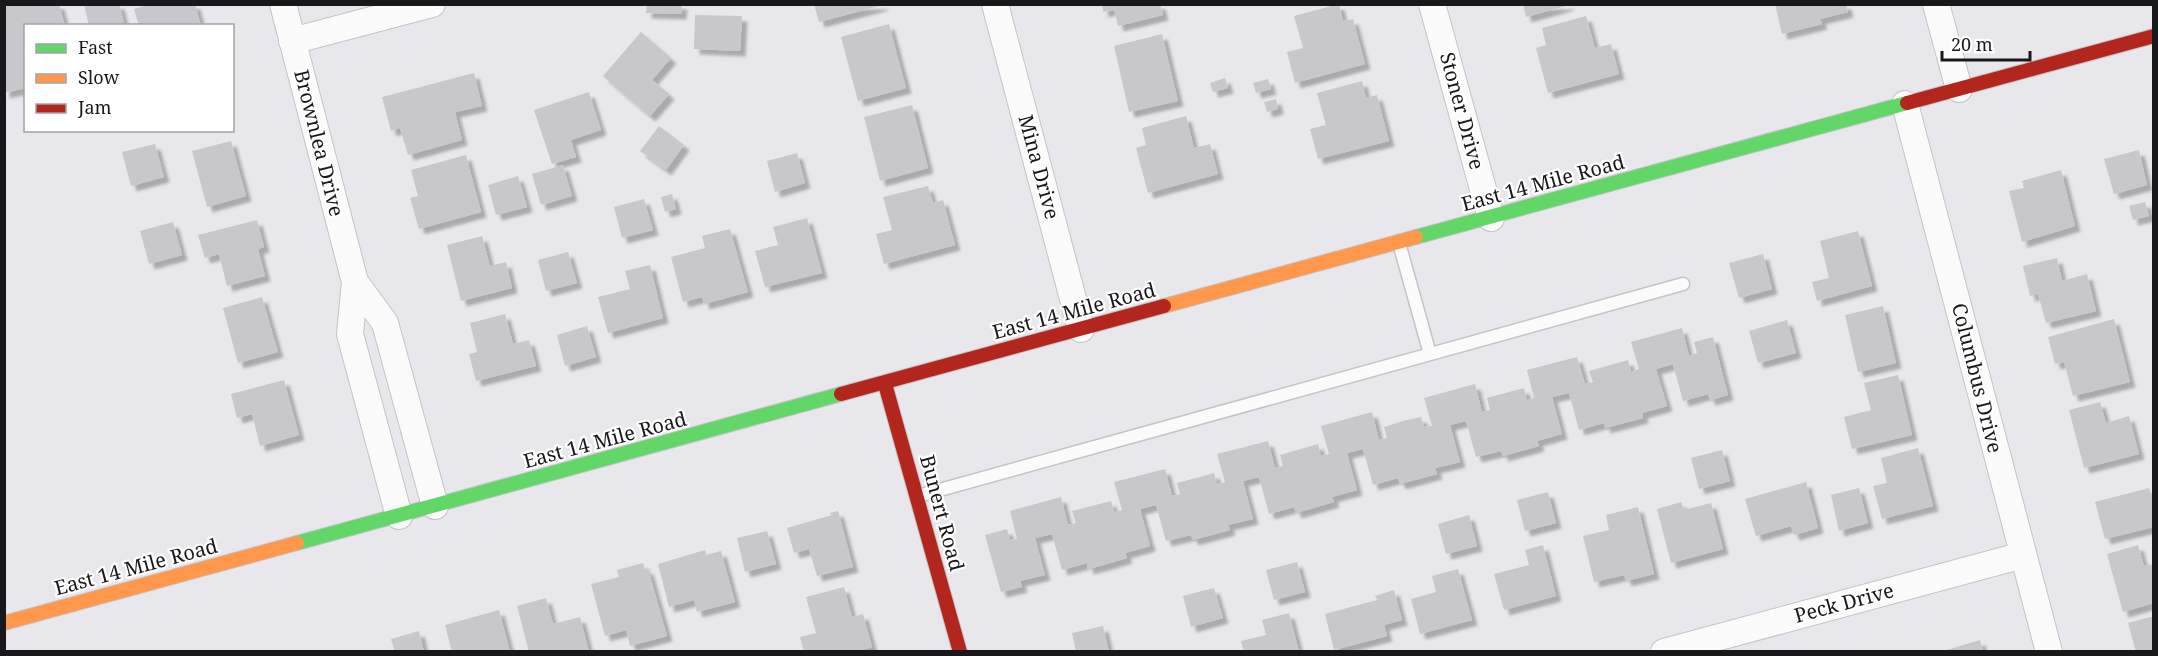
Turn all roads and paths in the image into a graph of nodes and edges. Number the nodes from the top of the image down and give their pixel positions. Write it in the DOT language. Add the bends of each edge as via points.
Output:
graph roads {
  1 [pos="283,4"];
  2 [pos="432,4"];
  3 [pos="995,4"];
  4 [pos="1432,4"];
  5 [pos="1936,4"];
  6 [pos="2154,36"];
  7 [pos="292,41"];
  8 [pos="1959,89"];
  9 [pos="1905,104"];
  10 [pos="1491,218"];
  11 [pos="1398,243"];
  12 [pos="355,282"];
  13 [pos="1683,284"];
  14 [pos="1081,329"];
  15 [pos="1430,354"];
  16 [pos="885,384"];
  17 [pos="916,496"];
  18 [pos="435,506"];
  19 [pos="399,516"];
  20 [pos="2023,555"];
  21 [pos="4,623"];
  22 [pos="960,651"];
  23 [pos="1664,651"];
  24 [pos="2049,651"];
  1 -- 7 [label="street, Brownlea Drive"];
  2 -- 7 [label="street"];
  3 -- 14 [label="street, Mina Drive"];
  4 -- 10 [label="street, Stoner Drive"];
  5 -- 8 [label="street"];
  6 -- 8 [label="main road, East 14 Mile Road"];
  7 -- 12 [label="street, Brownlea Drive"];
  8 -- 9 [label="main road, East 14 Mile Road"];
  9 -- 10 [label="main road, East 14 Mile Road"];
  9 -- 20 [label="street, Columbus Drive"];
  10 -- 11 [label="main road, East 14 Mile Road"];
  11 -- 14 [label="main road, East 14 Mile Road"];
  11 -- 15 [label="lane"];
  12 -- 18 [label="street, Brownlea Drive" via="385,323"];
  12 -- 19 [label="street, Brownlea Drive" via="350,334"];
  13 -- 15 [label="lane"];
  14 -- 16 [label="main road, East 14 Mile Road"];
  15 -- 17 [label="lane"];
  16 -- 17 [label="main road, Bunert Road"];
  16 -- 18 [label="main road, East 14 Mile Road"];
  17 -- 22 [label="main road, Bunert Road"];
  18 -- 19 [label="main road, East 14 Mile Road"];
  19 -- 21 [label="main road, East 14 Mile Road"];
  20 -- 23 [label="street, Peck Drive"];
  20 -- 24 [label="street, Columbus Drive"];
}
